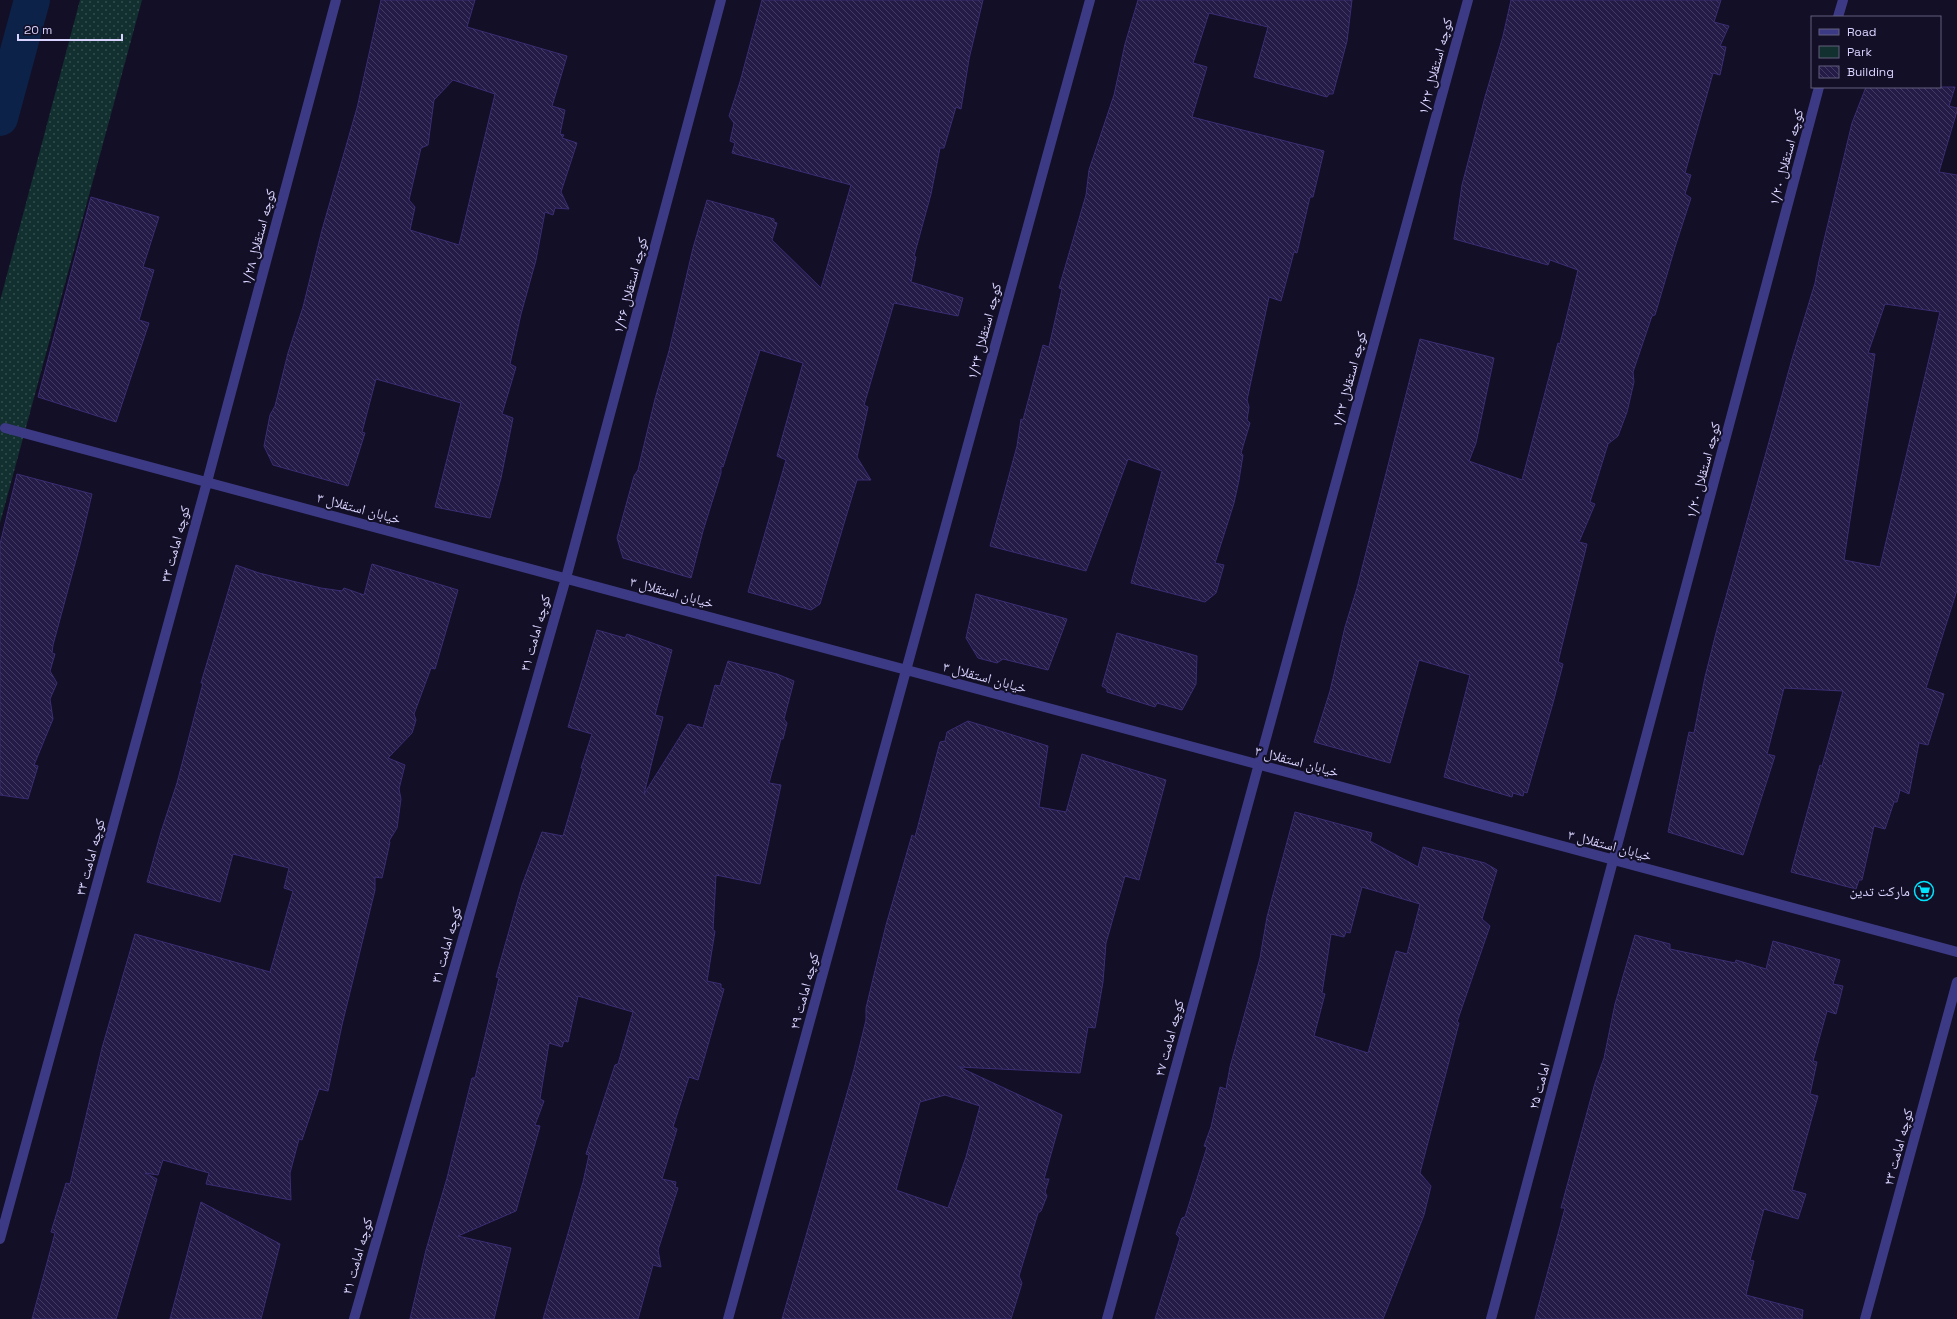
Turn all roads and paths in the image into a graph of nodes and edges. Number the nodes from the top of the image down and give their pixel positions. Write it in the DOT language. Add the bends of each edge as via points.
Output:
graph roads {
  1 [pos="336,0"];
  2 [pos="721,0"];
  3 [pos="1090,0"];
  4 [pos="1468,0"];
  5 [pos="1842,0"];
  6 [pos="1838,16"];
  7 [pos="1819,88"];
  8 [pos="5,428"];
  9 [pos="207,482"];
  10 [pos="566,578"];
  11 [pos="906,670"];
  12 [pos="1258,765"];
  13 [pos="1613,860"];
  14 [pos="1957,952"];
  15 [pos="1957,982"];
  16 [pos="0,1239"];
  17 [pos="354,1319"];
  18 [pos="728,1319"];
  19 [pos="1107,1319"];
  20 [pos="1491,1319"];
  21 [pos="1865,1319"];
  1 -- 9 [label="street, کوچه استقلال ۱/۲۸"];
  2 -- 10 [label="street, کوچه استقلال ۱/۲۶"];
  3 -- 11 [label="street, کوچه استقلال ۱/۲۴"];
  4 -- 12 [label="street, کوچه استقلال ۱/۲۲"];
  5 -- 6 [label="street"];
  7 -- 13 [label="street, کوچه استقلال ۱/۲۰"];
  8 -- 9 [label="street, خیابان استقلال ۳"];
  9 -- 10 [label="street, خیابان استقلال ۳"];
  9 -- 16 [label="street, کوچه امامت ۳۳"];
  10 -- 11 [label="street, خیابان استقلال ۳"];
  10 -- 17 [label="street, کوچه امامت ۳۱"];
  11 -- 12 [label="street, خیابان استقلال ۳"];
  11 -- 18 [label="street, کوچه امامت ۲۹"];
  12 -- 13 [label="street, خیابان استقلال ۳"];
  12 -- 19 [label="street, کوچه امامت ۲۷"];
  13 -- 14 [label="street, خیابان استقلال ۳"];
  13 -- 20 [label="street, امامت ۲۵"];
  15 -- 21 [label="street, کوچه امامت ۲۳"];
}
